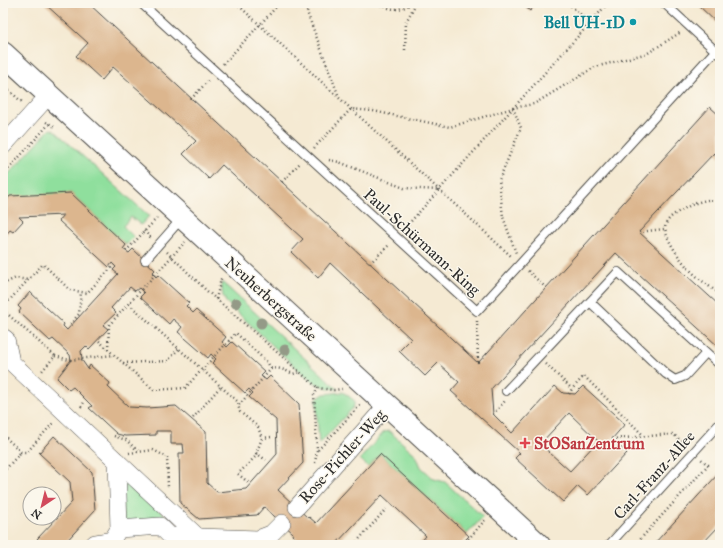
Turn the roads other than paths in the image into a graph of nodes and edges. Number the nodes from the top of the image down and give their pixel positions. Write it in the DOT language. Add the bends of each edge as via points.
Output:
graph roads {
  1 [pos="143,3"];
  2 [pos="664,3"];
  3 [pos="718,52"];
  4 [pos="3,53"];
  5 [pos="56,101"];
  6 [pos="3,146"];
  7 [pos="183,218"];
  8 [pos="145,260"];
  9 [pos="590,302"];
  10 [pos="3,337"];
  11 [pos="552,343"];
  12 [pos="558,349"];
  13 [pos="706,353"];
  14 [pos="720,365"];
  15 [pos="507,394"];
  16 [pos="387,405"];
  17 [pos="720,423"];
  18 [pos="114,458"];
  19 [pos="297,507"];
  20 [pos="282,523"];
  21 [pos="116,538"];
  22 [pos="199,538"];
  23 [pos="165,541"];
  24 [pos="93,545"];
  25 [pos="538,545"];
  26 [pos="609,545"];
  1 -- 3 [label="lane, Paul-Schürmann-Ring" via="477,311"];
  2 -- 3 [label="lane"];
  4 -- 5 [label="main road, Neuherbergstraße"];
  5 -- 6 [label="street"];
  5 -- 7 [label="main road, Neuherbergstraße"];
  7 -- 8 [label="lane"];
  7 -- 16 [label="main road, Neuherbergstraße"];
  9 -- 11 [label="lane"];
  9 -- 13 [label="lane" via="666,374 676,380 685,376"];
  9 -- 13 [label="lane" via="618,272"];
  10 -- 18 [label="street" via="6,339 11,362"];
  11 -- 12 [label="lane"];
  11 -- 15 [label="lane"];
  13 -- 14 [label="lane"];
  16 -- 19 [label="street, Rose-Pichler-Weg"];
  16 -- 25 [label="main road, Neuherbergstraße"];
  17 -- 26 [label="lane, Carl-Franz-Allee"];
  18 -- 21 [label="street"];
  18 -- 22 [label="street"];
  20 -- 22 [label="street" via="271,534 258,539"];
  21 -- 23 [label="street" via="160,526"];
  21 -- 24 [label="street"];
  22 -- 23 [label="street"];
}
